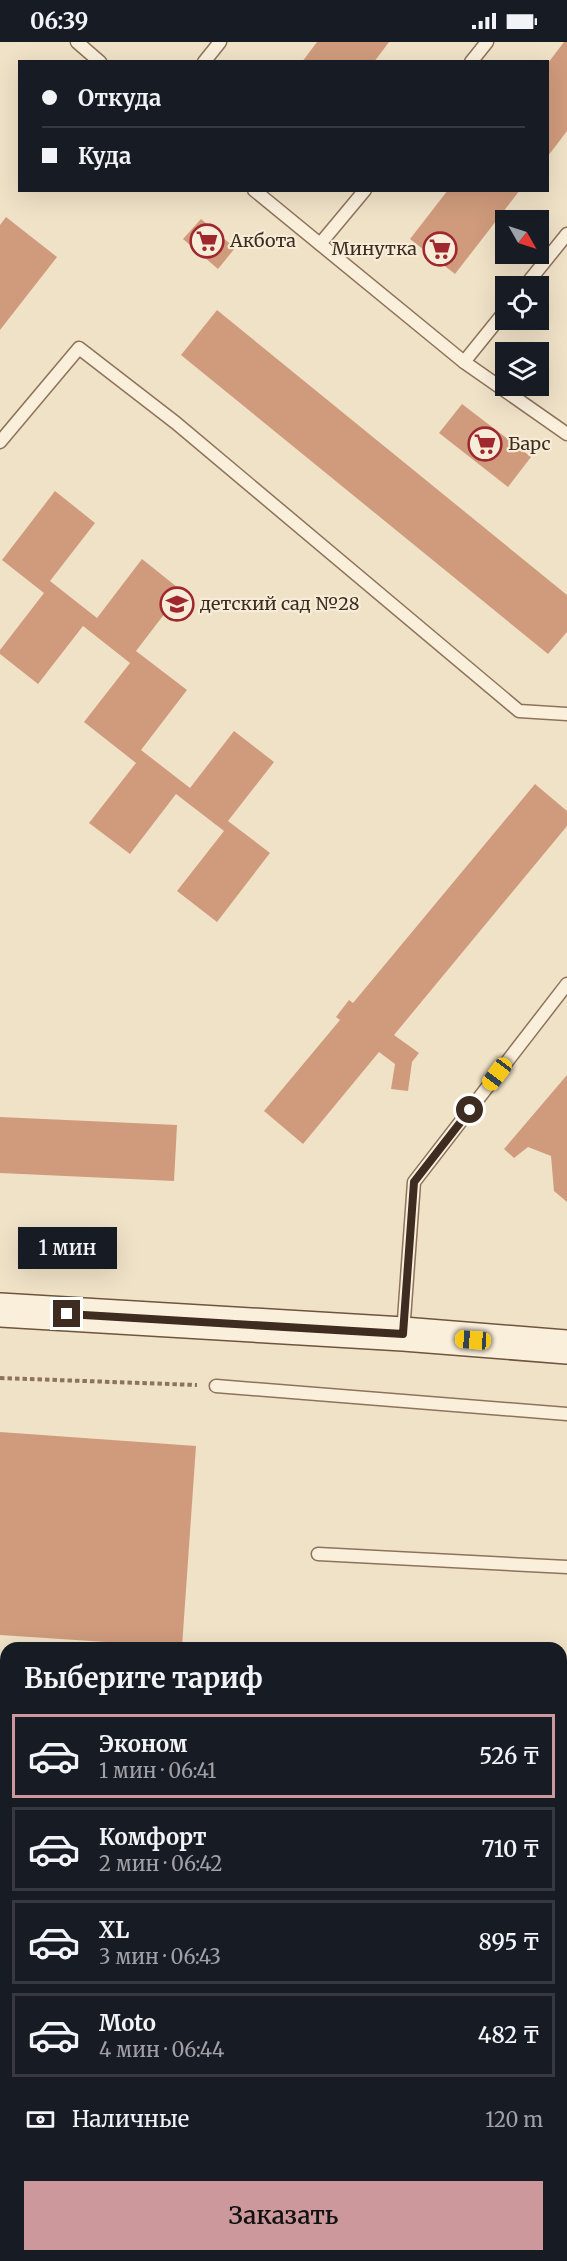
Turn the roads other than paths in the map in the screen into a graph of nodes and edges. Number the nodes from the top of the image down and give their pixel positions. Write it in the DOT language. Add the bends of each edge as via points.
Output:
graph roads {
  1 [pos="77,42"];
  2 [pos="220,42"];
  3 [pos="487,42"];
  4 [pos="98,60"];
  5 [pos="206,60"];
  6 [pos="473,60"];
  7 [pos="256,192"];
  8 [pos="362,192"];
  9 [pos="567,234"];
  10 [pos="320,244"];
  11 [pos="533,276"];
  12 [pos="495,324"];
  13 [pos="464,362"];
  14 [pos="567,434"];
  15 [pos="0,442"];
  16 [pos="567,714"];
  17 [pos="567,984"];
  18 [pos="0,1310"];
  19 [pos="403,1334"];
  20 [pos="567,1347"];
  21 [pos="216,1386"];
  22 [pos="567,1414"];
  23 [pos="318,1554"];
  24 [pos="567,1567"];
  1 -- 4 [label="lane"];
  2 -- 5 [label="lane"];
  3 -- 6 [label="lane"];
  7 -- 10 [label="lane"];
  8 -- 10 [label="lane"];
  9 -- 11 [label="lane"];
  10 -- 13 [label="lane"];
  12 -- 13 [label="lane"];
  13 -- 14 [label="lane"];
  15 -- 16 [label="lane" via="79,348 176,423 519,711"];
  17 -- 19 [label="lane" via="414,1182"];
  18 -- 19 [label="main road"];
  19 -- 20 [label="main road"];
  21 -- 22 [label="lane"];
  23 -- 24 [label="lane"];
}
